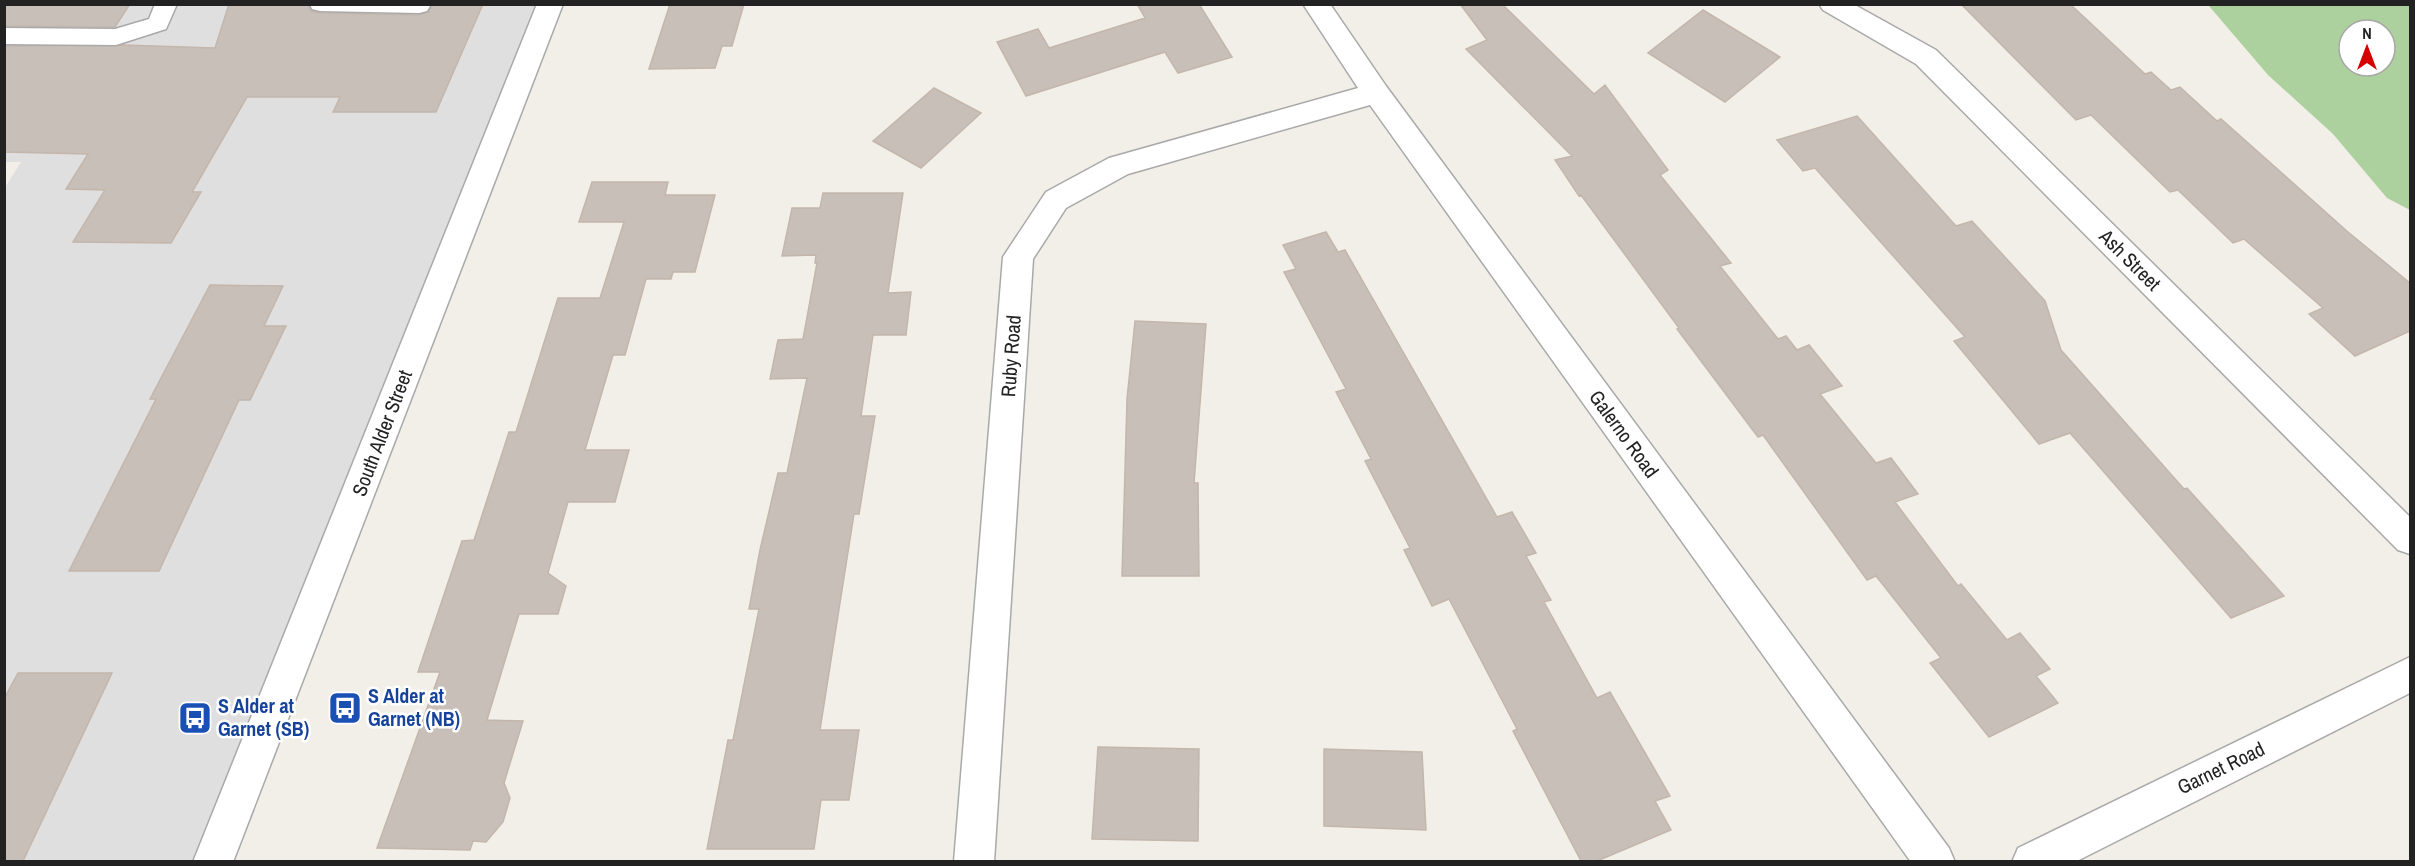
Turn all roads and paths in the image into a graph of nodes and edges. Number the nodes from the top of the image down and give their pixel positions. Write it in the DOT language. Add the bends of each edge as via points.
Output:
graph roads {
  1 [pos="166,4"];
  2 [pos="320,4"];
  3 [pos="550,4"];
  4 [pos="1317,4"];
  5 [pos="1832,4"];
  6 [pos="419,6"];
  7 [pos="4,36"];
  8 [pos="1376,93"];
  9 [pos="2410,539"];
  10 [pos="2410,674"];
  11 [pos="213,861"];
  12 [pos="974,861"];
  13 [pos="1935,861"];
  14 [pos="2032,861"];
  1 -- 7 [label="lane" via="158,24 116,37"];
  2 -- 6 [label="lane"];
  3 -- 11 [label="street, South Alder Street"];
  4 -- 8 [label="street, Galerno Road"];
  5 -- 9 [label="street, Ash Street" via="1926,57"];
  8 -- 12 [label="street, Ruby Road" via="1119,166 1056,200 1018,258"];
  8 -- 13 [label="street, Galerno Road"];
  10 -- 14 [label="street, Garnet Road"];
}
